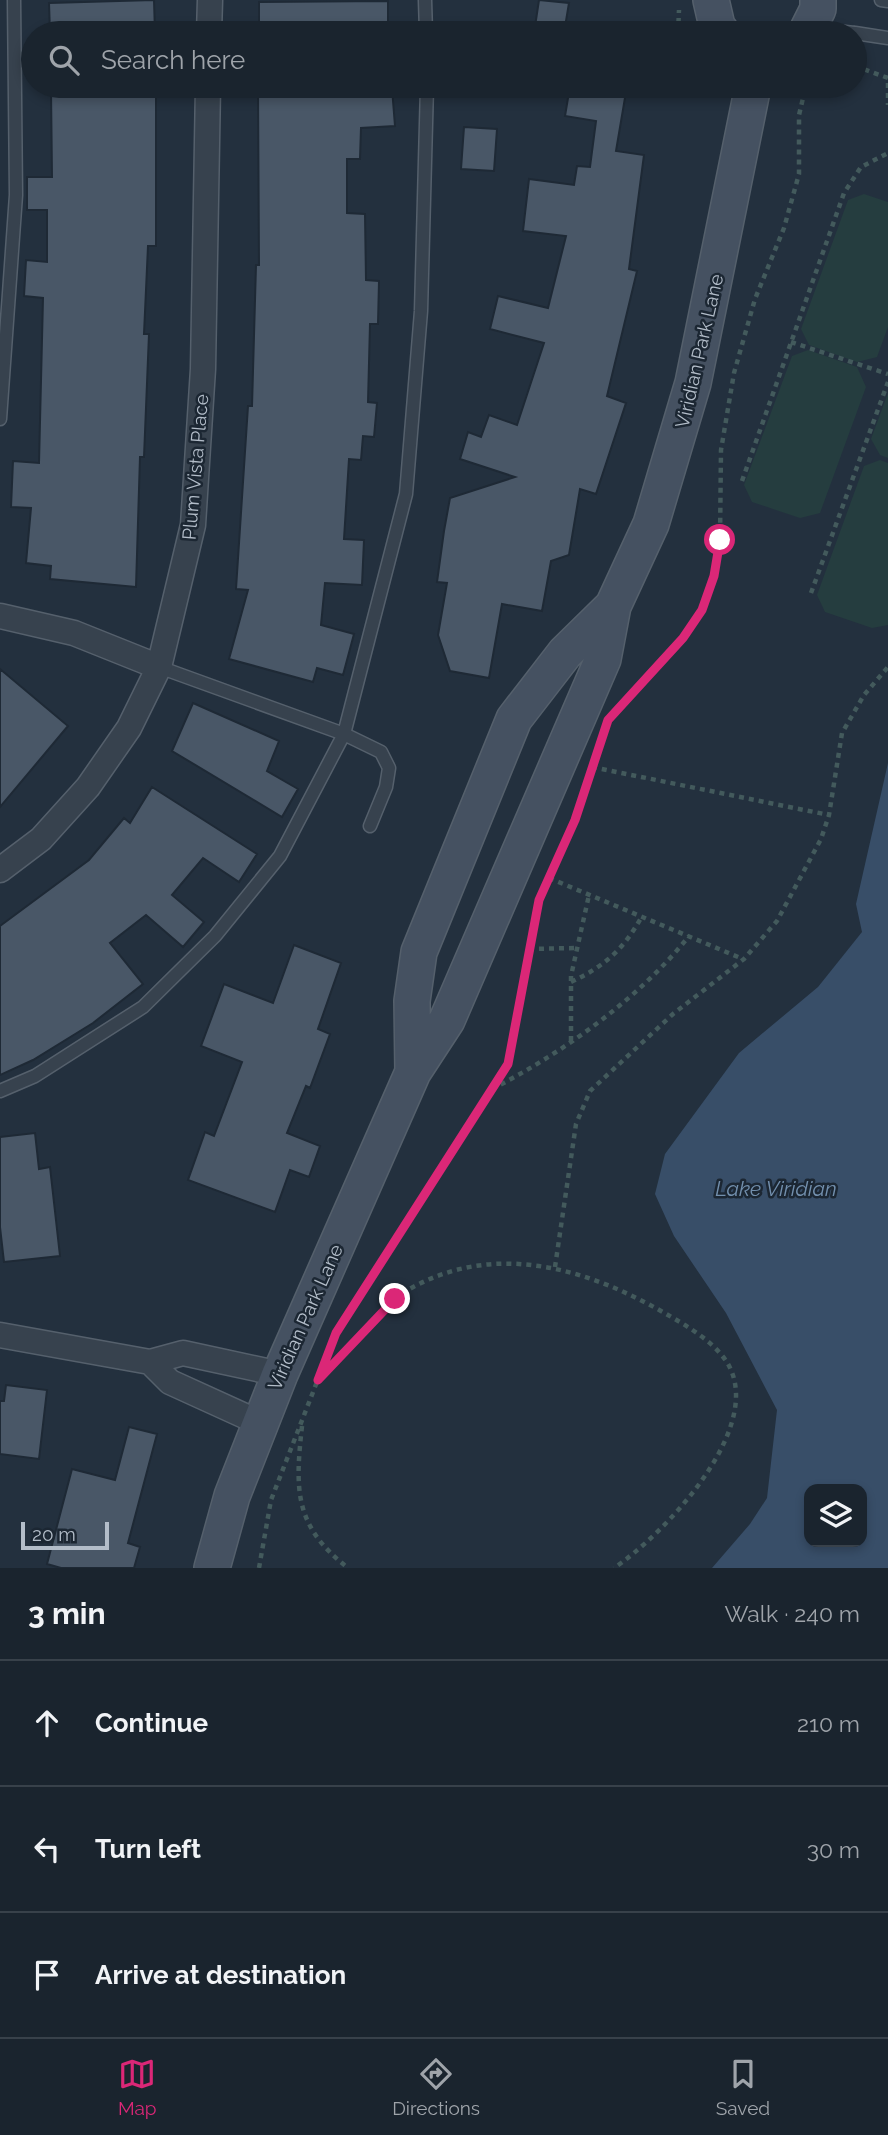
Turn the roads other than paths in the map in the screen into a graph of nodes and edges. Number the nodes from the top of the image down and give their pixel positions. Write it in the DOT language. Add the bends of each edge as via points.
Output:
graph roads {
  1 [pos="14,0"];
  2 [pos="210,0"];
  3 [pos="425,0"];
  4 [pos="881,0"];
  5 [pos="888,1"];
  6 [pos="695,3"];
  7 [pos="209,21"];
  8 [pos="426,21"];
  9 [pos="712,21"];
  10 [pos="867,35"];
  11 [pos="888,38"];
  12 [pos="208,98"];
  13 [pos="427,98"];
  14 [pos="751,98"];
  15 [pos="0,419"];
  16 [pos="613,606"];
  17 [pos="0,616"];
  18 [pos="159,667"];
  19 [pos="344,734"];
  20 [pos="370,826"];
  21 [pos="0,870"];
  22 [pos="413,1072"];
  23 [pos="0,1091"];
  24 [pos="0,1335"];
  25 [pos="150,1362"];
  26 [pos="280,1374"];
  27 [pos="261,1423"];
  28 [pos="212,1568"];
  1 -- 15 [label="lane" via="16,195"];
  2 -- 7 [label="street"];
  3 -- 8 [label="lane"];
  4 -- 5 [label="lane"];
  6 -- 9 [label="street"];
  10 -- 11 [label="lane"];
  12 -- 18 [label="street, Plum Vista Place" via="204,369 193,525"];
  13 -- 19 [label="lane" via="421,311 406,494"];
  14 -- 16 [label="street, Viridian Park Lane" via="694,383 650,524"];
  16 -- 22 [label="street, Viridian Park Lane" via="603,659 447,1020"];
  16 -- 22 [label="street, Viridian Park Lane" via="565,653 514,719 419,952 412,1001"];
  17 -- 18 [label="street" via="74,633"];
  18 -- 19 [label="lane"];
  18 -- 21 [label="street, Plum Vista Place" via="129,727 88,787 41,839"];
  19 -- 20 [label="lane" via="381,752 389,768"];
  19 -- 23 [label="lane" via="280,856 215,936 143,1007 34,1076"];
  22 -- 26 [label="street, Viridian Park Lane"];
  24 -- 25 [label="street"];
  25 -- 26 [label="street" via="183,1353"];
  25 -- 27 [label="street" via="170,1382"];
  26 -- 27 [label="street, Viridian Park Lane"];
  27 -- 28 [label="street, Viridian Park Lane" via="232,1496"];
}
